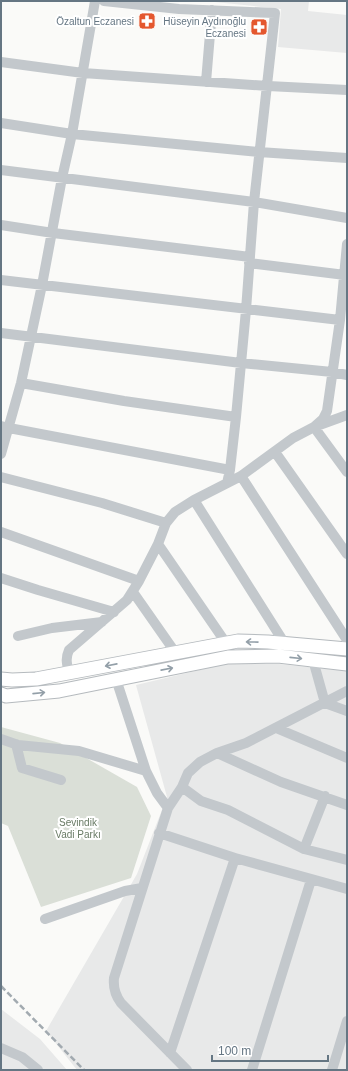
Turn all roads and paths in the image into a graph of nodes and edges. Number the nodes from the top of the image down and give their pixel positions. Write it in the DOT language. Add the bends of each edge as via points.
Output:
graph roads {
  1 [pos="95,1"];
  2 [pos="104,1"];
  3 [pos="138,2"];
  4 [pos="212,10"];
  5 [pos="1,62"];
  6 [pos="83,73"];
  7 [pos="206,82"];
  8 [pos="268,86"];
  9 [pos="347,90"];
  10 [pos="1,123"];
  11 [pos="72,134"];
  12 [pos="259,152"];
  13 [pos="347,158"];
  14 [pos="1,170"];
  15 [pos="62,178"];
  16 [pos="254,202"];
  17 [pos="347,218"];
  18 [pos="1,225"];
  19 [pos="52,233"];
  20 [pos="347,244"];
  21 [pos="250,260"];
  22 [pos="345,279"];
  23 [pos="1,280"];
  24 [pos="42,285"];
  25 [pos="246,310"];
  26 [pos="340,320"];
  27 [pos="1,333"];
  28 [pos="30,337"];
  29 [pos="241,363"];
  30 [pos="332,372"];
  31 [pos="347,374"];
  32 [pos="21,383"];
  33 [pos="347,415"];
  34 [pos="236,417"];
  35 [pos="5,427"];
  36 [pos="314,427"];
  37 [pos="275,452"];
  38 [pos="1,454"];
  39 [pos="230,470"];
  40 [pos="347,472"];
  41 [pos="241,476"];
  42 [pos="1,477"];
  43 [pos="227,484"];
  44 [pos="194,500"];
  45 [pos="166,523"];
  46 [pos="1,532"];
  47 [pos="158,544"];
  48 [pos="345,547"];
  49 [pos="1,578"];
  50 [pos="140,580"];
  51 [pos="132,592"];
  52 [pos="114,612"];
  53 [pos="102,622"];
  54 [pos="18,636"];
  55 [pos="347,640"];
  56 [pos="226,643"];
  57 [pos="285,644"];
  58 [pos="347,649"];
  59 [pos="175,652"];
  60 [pos="313,660"];
  61 [pos="347,664"];
  62 [pos="69,672"];
  63 [pos="1,679"];
  64 [pos="116,679"];
  65 [pos="347,691"];
  66 [pos="1,694"];
  67 [pos="325,703"];
  68 [pos="347,711"];
  69 [pos="276,728"];
  70 [pos="1,738"];
  71 [pos="16,744"];
  72 [pos="217,753"];
  73 [pos="347,758"];
  74 [pos="146,771"];
  75 [pos="61,780"];
  76 [pos="182,787"];
  77 [pos="325,796"];
  78 [pos="347,805"];
  79 [pos="168,808"];
  80 [pos="159,832"];
  81 [pos="304,849"];
  82 [pos="235,858"];
  83 [pos="347,860"];
  84 [pos="312,880"];
  85 [pos="142,888"];
  86 [pos="347,889"];
  87 [pos="45,918"];
  88 [pos="347,1021"];
  89 [pos="1,1048"];
  90 [pos="170,1053"];
  91 [pos="38,1070"];
  92 [pos="187,1070"];
  93 [pos="252,1070"];
  94 [pos="332,1070"];
  1 -- 6 [label="street"];
  2 -- 3 [label="street"];
  3 -- 4 [label="street" via="178,9"];
  4 -- 7 [label="street"];
  4 -- 8 [label="street" via="275,13"];
  5 -- 6 [label="street"];
  6 -- 7 [label="street"];
  6 -- 11 [label="street"];
  7 -- 8 [label="street"];
  8 -- 9 [label="street"];
  8 -- 12 [label="street"];
  10 -- 11 [label="street"];
  11 -- 12 [label="street"];
  11 -- 15 [label="street"];
  12 -- 13 [label="street"];
  12 -- 16 [label="street"];
  14 -- 15 [label="street"];
  15 -- 16 [label="street"];
  15 -- 19 [label="street"];
  16 -- 17 [label="street"];
  16 -- 21 [label="street"];
  18 -- 19 [label="street"];
  19 -- 21 [label="street"];
  19 -- 24 [label="street"];
  20 -- 22 [label="street"];
  21 -- 22 [label="street"];
  21 -- 25 [label="street"];
  22 -- 26 [label="street"];
  23 -- 24 [label="street"];
  24 -- 25 [label="street"];
  24 -- 28 [label="street"];
  25 -- 26 [label="street"];
  25 -- 29 [label="street"];
  26 -- 30 [label="street"];
  27 -- 28 [label="street"];
  28 -- 29 [label="street"];
  28 -- 32 [label="street"];
  29 -- 30 [label="street"];
  29 -- 34 [label="street"];
  30 -- 31 [label="street"];
  30 -- 36 [label="street" via="327,412"];
  32 -- 34 [label="street"];
  32 -- 35 [label="street"];
  33 -- 36 [label="street"];
  34 -- 39 [label="street"];
  35 -- 38 [label="street"];
  35 -- 39 [label="street"];
  36 -- 37 [label="street" via="293,438"];
  36 -- 40 [label="street"];
  37 -- 41 [label="street"];
  37 -- 48 [label="street"];
  39 -- 43 [label="street"];
  41 -- 43 [label="street"];
  41 -- 55 [label="street"];
  42 -- 45 [label="street" via="102,503"];
  43 -- 44 [label="street"];
  44 -- 45 [label="street" via="175,512"];
  44 -- 57 [label="street"];
  45 -- 47 [label="street"];
  46 -- 50 [label="street"];
  47 -- 50 [label="street"];
  47 -- 56 [label="street"];
  49 -- 52 [label="street"];
  50 -- 51 [label="street"];
  51 -- 52 [label="street"];
  51 -- 59 [label="street"];
  52 -- 53 [label="street"];
  53 -- 54 [label="street" via="52,628"];
  53 -- 62 [label="street" via="69,650 66,656"];
  57 -- 56 [label="main road, one-way" via="238,641"];
  56 -- 59 [label="main road"];
  57 -- 58 [label="main road"];
  59 -- 62 [label="main road, one-way"];
  60 -- 61 [label="main road"];
  64 -- 60 [label="main road, one-way" via="228,657 278,656"];
  60 -- 67 [label="street"];
  62 -- 63 [label="main road" via="36,679"];
  66 -- 64 [label="main road, one-way" via="6,696 59,691"];
  64 -- 74 [label="street"];
  65 -- 67 [label="street"];
  67 -- 68 [label="street"];
  67 -- 69 [label="street"];
  69 -- 72 [label="street" via="246,743"];
  69 -- 73 [label="street"];
  70 -- 71 [label="street"];
  71 -- 74 [label="street" via="78,751"];
  71 -- 75 [label="street" via="22,768"];
  72 -- 76 [label="street" via="200,762 188,773"];
  72 -- 77 [label="street" via="281,782"];
  74 -- 79 [label="street"];
  76 -- 79 [label="street"];
  76 -- 81 [label="street" via="202,801 228,810"];
  77 -- 78 [label="street"];
  77 -- 81 [label="street"];
  79 -- 80 [label="street"];
  80 -- 82 [label="street"];
  80 -- 85 [label="street"];
  81 -- 83 [label="street"];
  82 -- 84 [label="street"];
  82 -- 90 [label="street"];
  84 -- 86 [label="street"];
  84 -- 93 [label="street"];
  85 -- 87 [label="street" via="125,891"];
  85 -- 90 [label="street" via="114,978 115,992 121,1003"];
  88 -- 94 [label="street"];
  89 -- 91 [label="street" via="22,1057"];
  90 -- 92 [label="street"];
}
